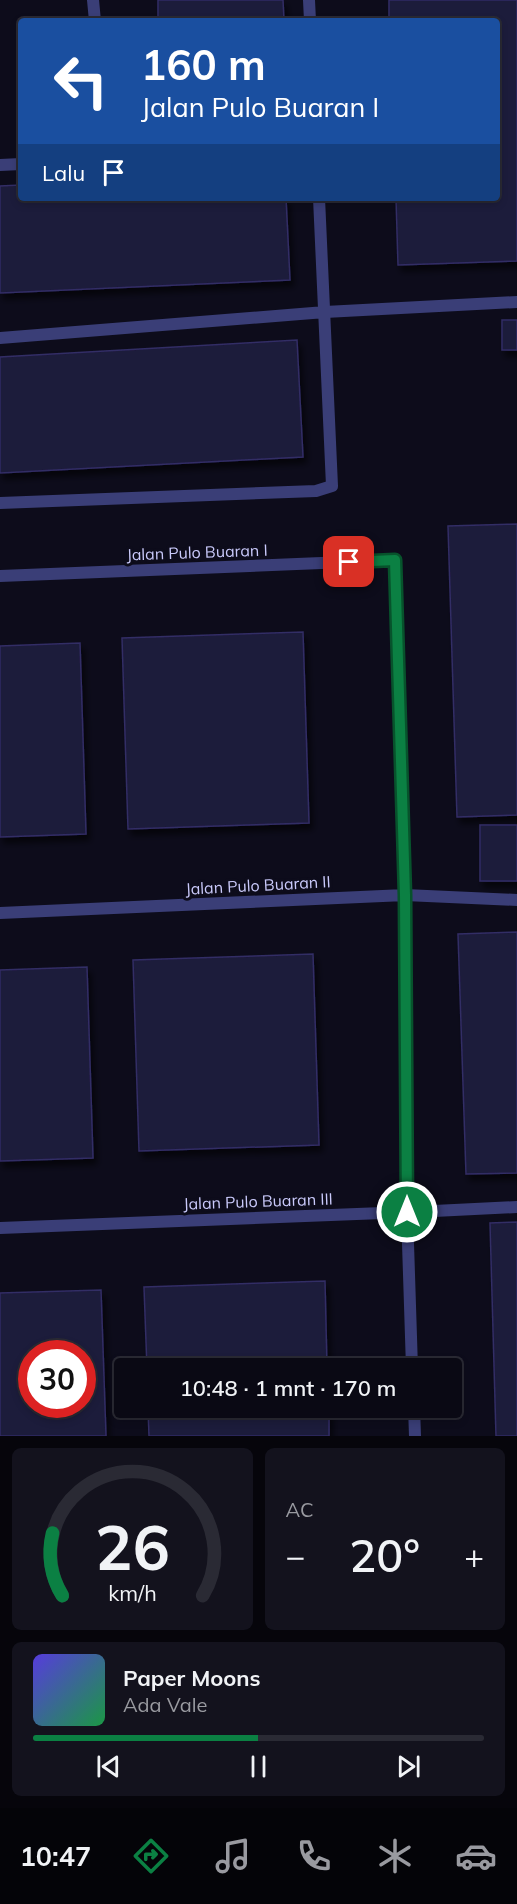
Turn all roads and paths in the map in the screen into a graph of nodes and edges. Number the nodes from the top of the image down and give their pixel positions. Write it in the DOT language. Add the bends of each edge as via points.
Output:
graph roads {
  1 [pos="93,0"];
  2 [pos="309,0"];
  3 [pos="95,18"];
  4 [pos="310,18"];
  5 [pos="18,164"];
  6 [pos="0,165"];
  7 [pos="319,201"];
  8 [pos="517,302"];
  9 [pos="325,312"];
  10 [pos="0,338"];
  11 [pos="0,503"];
  12 [pos="0,576"];
  13 [pos="405,895"];
  14 [pos="517,900"];
  15 [pos="0,914"];
  16 [pos="517,1208"];
  17 [pos="407,1212"];
  18 [pos="0,1228"];
  19 [pos="412,1358"];
  20 [pos="414,1418"];
  21 [pos="415,1436"];
  1 -- 3 [label="street"];
  2 -- 4 [label="street"];
  5 -- 6 [label="street"];
  7 -- 9 [label="street"];
  8 -- 9 [label="street"];
  9 -- 10 [label="street"];
  9 -- 11 [label="street" via="332,486 316,491"];
  12 -- 13 [label="street, Jalan Pulo Buaran I" via="395,560"];
  13 -- 14 [label="street, Jalan Pulo Buaran II"];
  13 -- 15 [label="street, Jalan Pulo Buaran II"];
  13 -- 17 [label="street"];
  16 -- 17 [label="street, Jalan Pulo Buaran III"];
  17 -- 18 [label="street, Jalan Pulo Buaran III"];
  17 -- 19 [label="street"];
  20 -- 21 [label="street"];
}
